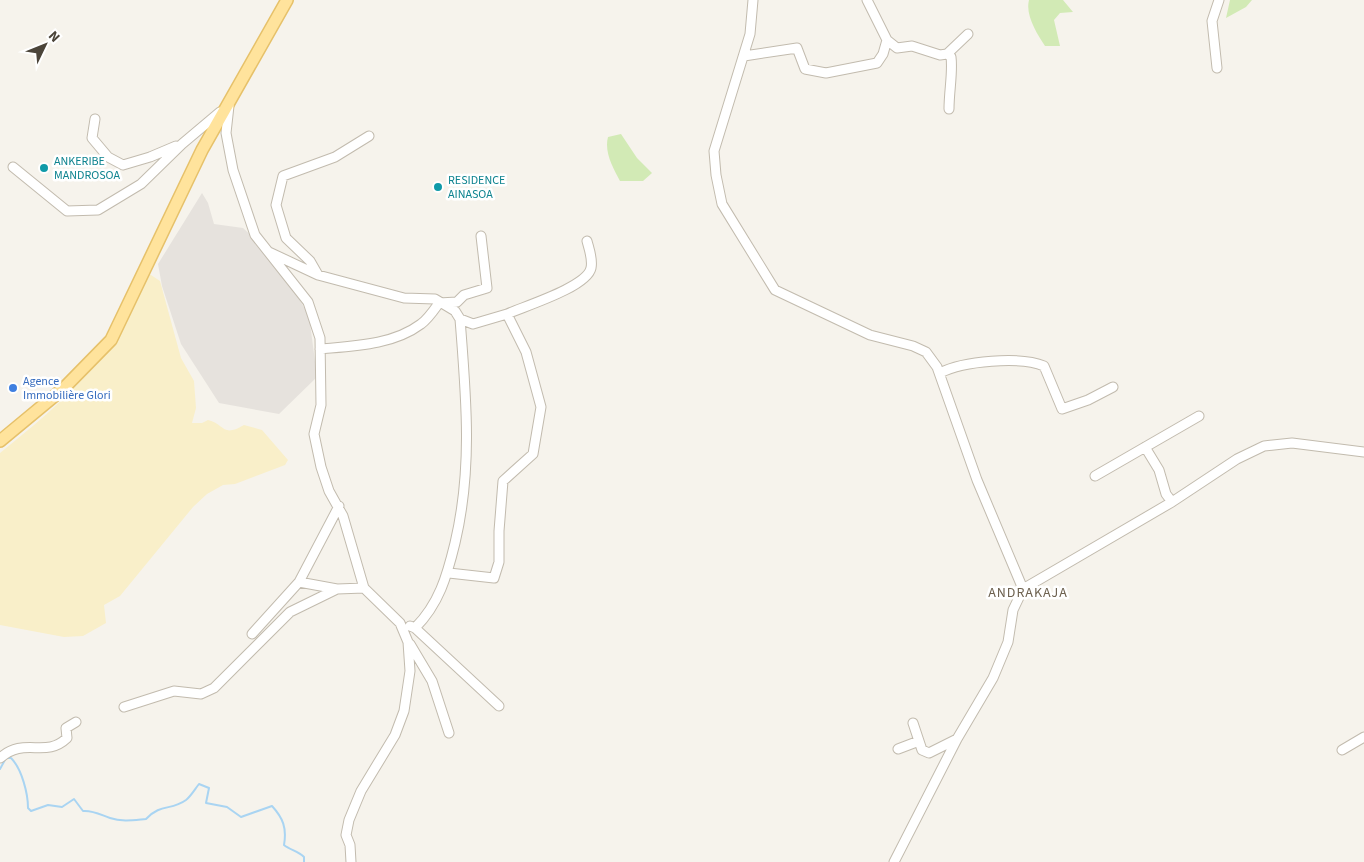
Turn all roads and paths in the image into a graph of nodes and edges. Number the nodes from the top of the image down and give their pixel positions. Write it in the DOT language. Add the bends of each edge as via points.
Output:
graph roads {
  1 [pos="287,0"];
  2 [pos="753,0"];
  3 [pos="867,0"];
  4 [pos="1219,0"];
  5 [pos="968,34"];
  6 [pos="887,40"];
  7 [pos="947,54"];
  8 [pos="744,56"];
  9 [pos="1217,68"];
  10 [pos="229,103"];
  11 [pos="949,108"];
  12 [pos="95,119"];
  13 [pos="369,136"];
  14 [pos="182,144"];
  15 [pos="12,167"];
  16 [pos="481,236"];
  17 [pos="587,241"];
  18 [pos="268,251"];
  19 [pos="318,275"];
  20 [pos="439,303"];
  21 [pos="507,314"];
  22 [pos="460,319"];
  23 [pos="320,348"];
  24 [pos="940,373"];
  25 [pos="1112,387"];
  26 [pos="1199,416"];
  27 [pos="0,440"];
  28 [pos="1145,448"];
  29 [pos="1364,452"];
  30 [pos="1095,476"];
  31 [pos="1172,502"];
  32 [pos="339,506"];
  33 [pos="449,573"];
  34 [pos="299,582"];
  35 [pos="364,588"];
  36 [pos="1023,588"];
  37 [pos="338,589"];
  38 [pos="400,623"];
  39 [pos="415,628"];
  40 [pos="252,634"];
  41 [pos="408,642"];
  42 [pos="499,706"];
  43 [pos="124,707"];
  44 [pos="76,722"];
  45 [pos="913,723"];
  46 [pos="449,734"];
  47 [pos="1364,737"];
  48 [pos="957,739"];
  49 [pos="919,741"];
  50 [pos="898,749"];
  51 [pos="1342,750"];
  52 [pos="0,758"];
  53 [pos="350,862"];
  54 [pos="894,862"];
  1 -- 10 [label="main road"];
  2 -- 8 [label="street"];
  3 -- 6 [label="street"];
  4 -- 9 [label="street" via="1212,21"];
  5 -- 7 [label="street"];
  6 -- 7 [label="street" via="897,48 912,46 940,55"];
  6 -- 8 [label="street" via="877,63 826,73 804,69 797,48"];
  7 -- 11 [label="street" via="951,56 952,65"];
  8 -- 24 [label="street" via="714,151 722,204 776,290 870,335 926,352"];
  10 -- 14 [label="street"];
  10 -- 18 [label="street" via="226,133 233,170 255,235"];
  10 -- 27 [label="main road" via="202,150 111,340 64,388"];
  12 -- 14 [label="street" via="92,138 108,157 123,165"];
  13 -- 19 [label="street" via="335,156 283,176 276,204 286,238 310,261"];
  14 -- 15 [label="street" via="141,184 98,210 86,212 67,211"];
  16 -- 20 [label="street" via="487,288 464,295 457,302"];
  17 -- 21 [label="street" via="592,261 591,270 585,278"];
  18 -- 19 [label="street"];
  18 -- 23 [label="street" via="308,302 320,338"];
  19 -- 20 [label="street" via="404,298 435,299"];
  20 -- 22 [label="street" via="455,311"];
  20 -- 23 [label="street" via="423,323 410,331 365,346"];
  21 -- 22 [label="street" via="472,324"];
  21 -- 33 [label="street" via="526,352 541,407 533,454 503,481 500,562 494,578"];
  22 -- 33 [label="street" via="468,445 463,509"];
  23 -- 32 [label="street" via="321,405 314,434 315,445 329,491"];
  24 -- 25 [label="street" via="950,368 992,362 1034,362 1044,366 1062,409"];
  24 -- 36 [label="street" via="978,480"];
  26 -- 28 [label="street"];
  28 -- 30 [label="street"];
  28 -- 31 [label="street" via="1159,470 1166,494"];
  29 -- 31 [label="street" via="1292,443 1264,446 1237,459"];
  31 -- 36 [label="street"];
  32 -- 34 [label="street"];
  32 -- 35 [label="street"];
  33 -- 39 [label="street" via="434,607"];
  34 -- 37 [label="street"];
  34 -- 40 [label="street"];
  35 -- 37 [label="street"];
  35 -- 38 [label="street"];
  36 -- 48 [label="street" via="1013,610 1008,642 994,678"];
  37 -- 43 [label="street" via="290,612 214,688 201,694 174,691"];
  38 -- 39 [label="street"];
  38 -- 41 [label="street"];
  39 -- 42 [label="street"];
  41 -- 46 [label="street" via="432,681"];
  41 -- 53 [label="street" via="410,671 404,711 395,735 361,791 349,820 346,836 350,845"];
  44 -- 52 [label="street" via="66,728 67,738 59,745 52,748 18,747"];
  45 -- 49 [label="street"];
  47 -- 51 [label="street"];
  48 -- 49 [label="street" via="929,753 922,750"];
  48 -- 54 [label="street"];
  49 -- 50 [label="street"];
}
